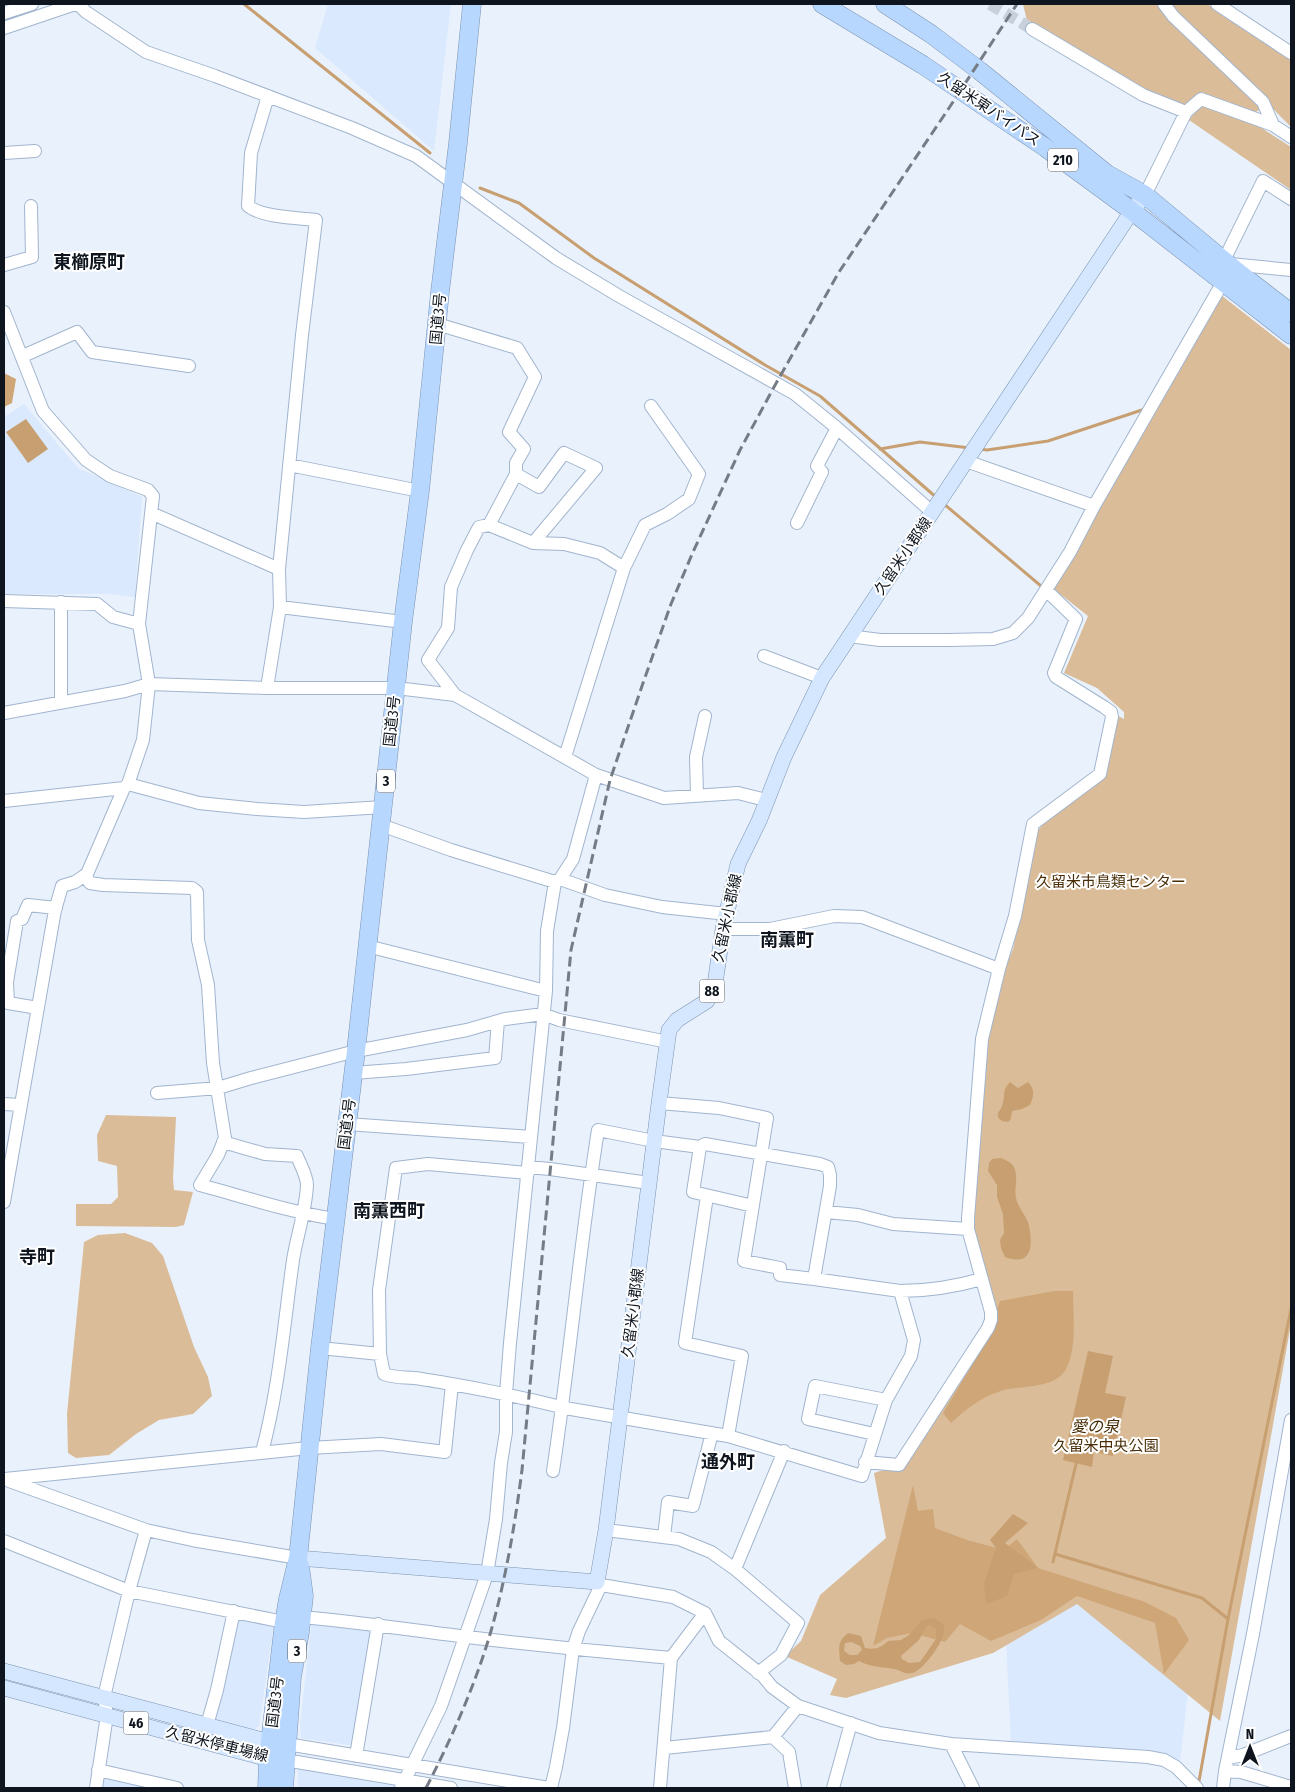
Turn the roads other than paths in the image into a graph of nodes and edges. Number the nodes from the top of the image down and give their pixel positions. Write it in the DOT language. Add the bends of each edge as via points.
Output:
graph roads {
  1 [pos="32,4"];
  2 [pos="76,4"];
  3 [pos="472,4"];
  4 [pos="822,4"];
  5 [pos="885,4"];
  6 [pos="1164,4"];
  7 [pos="1217,4"];
  8 [pos="4,14"];
  9 [pos="4,28"];
  10 [pos="1032,29"];
  11 [pos="1291,53"];
  12 [pos="268,96"];
  13 [pos="1186,112"];
  14 [pos="1273,125"];
  15 [pos="1291,136"];
  16 [pos="35,151"];
  17 [pos="4,153"];
  18 [pos="453,184"];
  19 [pos="1145,195"];
  20 [pos="1291,199"];
  21 [pos="31,206"];
  22 [pos="1132,211"];
  23 [pos="1217,255"];
  24 [pos="4,265"];
  25 [pos="1291,270"];
  26 [pos="1223,282"];
  27 [pos="4,312"];
  28 [pos="1291,313"];
  29 [pos="437,324"];
  30 [pos="1291,335"];
  31 [pos="23,356"];
  32 [pos="189,366"];
  33 [pos="651,406"];
  34 [pos="838,428"];
  35 [pos="966,461"];
  36 [pos="289,465"];
  37 [pos="516,474"];
  38 [pos="420,491"];
  39 [pos="1094,506"];
  40 [pos="932,512"];
  41 [pos="151,513"];
  42 [pos="797,523"];
  43 [pos="489,525"];
  44 [pos="534,543"];
  45 [pos="624,568"];
  46 [pos="279,569"];
  47 [pos="1046,590"];
  48 [pos="4,601"];
  49 [pos="61,602"];
  50 [pos="280,607"];
  51 [pos="403,622"];
  52 [pos="139,624"];
  53 [pos="849,636"];
  54 [pos="764,656"];
  55 [pos="822,678"];
  56 [pos="149,684"];
  57 [pos="267,688"];
  58 [pos="396,688"];
  59 [pos="455,695"];
  60 [pos="61,702"];
  61 [pos="4,713"];
  62 [pos="705,716"];
  63 [pos="565,757"];
  64 [pos="596,774"];
  65 [pos="126,786"];
  66 [pos="697,795"];
  67 [pos="766,800"];
  68 [pos="4,801"];
  69 [pos="383,807"];
  70 [pos="381,825"];
  71 [pos="85,875"];
  72 [pos="558,880"];
  73 [pos="56,908"];
  74 [pos="725,922"];
  75 [pos="367,946"];
  76 [pos="999,969"];
  77 [pos="546,991"];
  78 [pos="38,1008"];
  79 [pos="543,1014"];
  80 [pos="498,1021"];
  81 [pos="668,1042"];
  82 [pos="356,1051"];
  83 [pos="353,1074"];
  84 [pos="218,1088"];
  85 [pos="157,1093"];
  86 [pos="658,1103"];
  87 [pos="4,1104"];
  88 [pos="20,1105"];
  89 [pos="347,1124"];
  90 [pos="531,1137"];
  91 [pos="654,1141"];
  92 [pos="223,1142"];
  93 [pos="700,1147"];
  94 [pos="761,1154"];
  95 [pos="528,1170"];
  96 [pos="591,1174"];
  97 [pos="649,1183"];
  98 [pos="707,1196"];
  99 [pos="4,1202"];
  100 [pos="754,1206"];
  101 [pos="826,1212"];
  102 [pos="303,1214"];
  103 [pos="335,1219"];
  104 [pos="968,1229"];
  105 [pos="814,1279"];
  106 [pos="982,1279"];
  107 [pos="900,1291"];
  108 [pos="320,1348"];
  109 [pos="380,1354"];
  110 [pos="452,1384"];
  111 [pos="506,1394"];
  112 [pos="886,1400"];
  113 [pos="561,1407"];
  114 [pos="620,1417"];
  115 [pos="1291,1420"];
  116 [pos="712,1433"];
  117 [pos="874,1434"];
  118 [pos="728,1436"];
  119 [pos="309,1448"];
  120 [pos="784,1451"];
  121 [pos="262,1452"];
  122 [pos="865,1462"];
  123 [pos="553,1471"];
  124 [pos="4,1479"];
  125 [pos="146,1530"];
  126 [pos="606,1530"];
  127 [pos="664,1537"];
  128 [pos="4,1541"];
  129 [pos="298,1558"];
  130 [pos="734,1569"];
  131 [pos="487,1574"];
  132 [pos="599,1583"];
  133 [pos="129,1591"];
  134 [pos="234,1611"];
  135 [pos="705,1613"];
  136 [pos="301,1617"];
  137 [pos="284,1622"];
  138 [pos="378,1624"];
  139 [pos="466,1637"];
  140 [pos="573,1649"];
  141 [pos="671,1658"];
  142 [pos="4,1671"];
  143 [pos="758,1673"];
  144 [pos="4,1688"];
  145 [pos="104,1697"];
  146 [pos="798,1706"];
  147 [pos="107,1715"];
  148 [pos="851,1723"];
  149 [pos="207,1725"];
  150 [pos="1291,1736"];
  151 [pos="773,1737"];
  152 [pos="951,1744"];
  153 [pos="664,1748"];
  154 [pos="278,1751"];
  155 [pos="356,1756"];
  156 [pos="1226,1764"];
  157 [pos="412,1766"];
  158 [pos="98,1770"];
  159 [pos="403,1784"];
  160 [pos="1291,1787"];
  161 [pos="96,1788"];
  162 [pos="177,1788"];
  163 [pos="267,1788"];
  164 [pos="284,1788"];
  165 [pos="451,1788"];
  166 [pos="550,1788"];
  167 [pos="660,1788"];
  168 [pos="795,1788"];
  169 [pos="833,1788"];
  170 [pos="973,1788"];
  171 [pos="1197,1788"];
  172 [pos="1223,1788"];
  1 -- 8 [label="street"];
  2 -- 9 [label="street"];
  2 -- 12 [label="street" via="146,52"];
  3 -- 18 [label="highway, 国道3号 / 3"];
  4 -- 22 [label="highway, 久留米東バイパス / 210" via="968,94"];
  5 -- 19 [label="highway, 久留米東バイパス / 210" via="980,71 1107,174"];
  6 -- 14 [label="street" via="1263,102"];
  7 -- 11 [label="street"];
  10 -- 13 [label="street" via="1143,95"];
  12 -- 18 [label="street" via="416,156"];
  12 -- 36 [label="street" via="251,153 248,206 265,213 316,220"];
  13 -- 14 [label="street" via="1201,99"];
  13 -- 19 [label="street"];
  14 -- 15 [label="street"];
  16 -- 17 [label="street"];
  18 -- 29 [label="highway, 国道3号 / 3"];
  18 -- 34 [label="street" via="556,258 795,394"];
  19 -- 22 [label="main road, 久留米小郡線 / 88"];
  19 -- 23 [label="highway, 久留米東バイパス / 210"];
  20 -- 23 [label="street" via="1263,181"];
  21 -- 24 [label="street" via="32,257"];
  22 -- 26 [label="highway, 久留米東バイパス / 210"];
  22 -- 35 [label="main road, 久留米小郡線 / 88"];
  23 -- 25 [label="street" via="1230,264"];
  23 -- 28 [label="highway, 久留米東バイパス / 210"];
  26 -- 30 [label="highway, 久留米東バイパス / 210"];
  26 -- 39 [label="street"];
  27 -- 31 [label="street"];
  29 -- 37 [label="street" via="517,348 535,377 509,432 524,449 516,463"];
  29 -- 38 [label="highway, 国道3号 / 3"];
  31 -- 32 [label="street" via="77,332 92,352"];
  31 -- 41 [label="street" via="43,411 86,460 110,476 148,490 153,496"];
  33 -- 45 [label="street" via="699,474 689,499 645,525"];
  34 -- 40 [label="street"];
  34 -- 42 [label="street" via="817,466 822,472"];
  35 -- 39 [label="street"];
  35 -- 40 [label="main road, 久留米小郡線 / 88"];
  36 -- 38 [label="street"];
  36 -- 46 [label="street"];
  37 -- 43 [label="street"];
  37 -- 44 [label="street" via="539,487 564,453 596,468"];
  38 -- 51 [label="highway, 国道3号 / 3"];
  39 -- 47 [label="street"];
  40 -- 53 [label="main road, 久留米小郡線 / 88"];
  41 -- 46 [label="street"];
  41 -- 52 [label="street"];
  43 -- 44 [label="street"];
  43 -- 59 [label="street" via="479,527 467,550 451,587 448,628 428,660"];
  44 -- 45 [label="street" via="564,544 600,553"];
  45 -- 63 [label="street"];
  46 -- 50 [label="street"];
  47 -- 53 [label="street" via="1028,618 1013,633 993,639 880,640"];
  47 -- 76 [label="street" via="1076,619 1054,673 1056,677 1104,707 1112,716 1100,774 1033,824 1015,916"];
  48 -- 49 [label="street"];
  49 -- 52 [label="street" via="97,604 113,617"];
  49 -- 60 [label="street"];
  50 -- 51 [label="street"];
  50 -- 57 [label="street"];
  51 -- 58 [label="highway, 国道3号 / 3"];
  52 -- 56 [label="street"];
  53 -- 55 [label="main road, 久留米小郡線 / 88"];
  54 -- 55 [label="street"];
  55 -- 67 [label="main road, 久留米小郡線 / 88"];
  56 -- 57 [label="street"];
  56 -- 60 [label="street"];
  56 -- 65 [label="street" via="143,740"];
  57 -- 58 [label="street"];
  58 -- 59 [label="street"];
  58 -- 69 [label="highway, 国道3号 / 3"];
  59 -- 63 [label="street"];
  60 -- 61 [label="street"];
  62 -- 66 [label="street" via="696,757"];
  63 -- 64 [label="street"];
  64 -- 66 [label="street" via="664,798"];
  64 -- 72 [label="street" via="573,859"];
  65 -- 68 [label="street"];
  65 -- 69 [label="street" via="199,803 248,808 304,812"];
  65 -- 71 [label="street"];
  66 -- 67 [label="street" via="738,793"];
  67 -- 74 [label="main road, 久留米小郡線 / 88" via="738,864"];
  69 -- 70 [label="highway, 国道3号 / 3"];
  70 -- 72 [label="street" via="451,850"];
  70 -- 75 [label="highway, 国道3号 / 3"];
  71 -- 73 [label="street" via="62,886"];
  71 -- 84 [label="street" via="90,883 103,885 192,888 196,892 198,940 208,985 213,1063"];
  72 -- 74 [label="street" via="615,897"];
  72 -- 77 [label="street" via="547,931"];
  73 -- 78 [label="street"];
  73 -- 78 [label="street" via="28,904 22,919 17,922 7,982 8,1003"];
  74 -- 76 [label="street" via="770,929 834,916 862,917"];
  74 -- 81 [label="main road, 久留米小郡線 / 88" via="715,984 707,1001 677,1020 669,1030"];
  75 -- 77 [label="street"];
  75 -- 82 [label="highway, 国道3号 / 3"];
  76 -- 104 [label="street" via="982,1039"];
  77 -- 79 [label="street"];
  78 -- 88 [label="street"];
  79 -- 80 [label="street"];
  79 -- 81 [label="street"];
  79 -- 90 [label="street"];
  80 -- 82 [label="street" via="468,1030"];
  80 -- 83 [label="street" via="495,1058"];
  81 -- 86 [label="main road, 久留米小郡線 / 88"];
  82 -- 83 [label="highway, 国道3号 / 3"];
  82 -- 84 [label="street"];
  83 -- 89 [label="highway, 国道3号 / 3"];
  84 -- 85 [label="street"];
  84 -- 92 [label="street"];
  86 -- 91 [label="main road, 久留米小郡線 / 88"];
  86 -- 94 [label="street" via="719,1108 767,1118"];
  87 -- 88 [label="street"];
  88 -- 99 [label="street"];
  89 -- 90 [label="street"];
  89 -- 103 [label="highway, 国道3号 / 3"];
  90 -- 95 [label="street"];
  91 -- 93 [label="street"];
  91 -- 96 [label="street" via="598,1130"];
  91 -- 97 [label="main road, 久留米小郡線 / 88"];
  92 -- 102 [label="street" via="265,1154 298,1156 307,1182"];
  92 -- 102 [label="street" via="200,1185"];
  93 -- 94 [label="street" via="705,1144"];
  93 -- 98 [label="street" via="693,1192"];
  94 -- 100 [label="street"];
  94 -- 101 [label="street" via="828,1167 830,1186"];
  95 -- 96 [label="street"];
  95 -- 109 [label="street" via="428,1164 396,1168 379,1290"];
  95 -- 111 [label="street"];
  96 -- 97 [label="street"];
  96 -- 113 [label="street"];
  97 -- 114 [label="main road, 久留米小郡線 / 88"];
  98 -- 100 [label="street"];
  98 -- 118 [label="street" via="684,1343 742,1356"];
  100 -- 105 [label="street" via="744,1262 780,1268 780,1275"];
  101 -- 104 [label="street" via="858,1215 893,1224"];
  101 -- 105 [label="street"];
  102 -- 103 [label="street"];
  102 -- 121 [label="street" via="279,1372"];
  103 -- 108 [label="highway, 国道3号 / 3"];
  104 -- 106 [label="street"];
  105 -- 107 [label="street"];
  106 -- 107 [label="street" via="953,1287"];
  106 -- 122 [label="street" via="991,1312 988,1328 899,1465"];
  107 -- 112 [label="street" via="914,1340 911,1356"];
  108 -- 109 [label="street"];
  108 -- 119 [label="highway, 国道3号 / 3"];
  109 -- 110 [label="street" via="384,1374 394,1378"];
  110 -- 111 [label="street"];
  110 -- 119 [label="street" via="445,1452 381,1444"];
  111 -- 113 [label="street"];
  111 -- 131 [label="street" via="506,1432"];
  112 -- 117 [label="street"];
  112 -- 117 [label="street" via="815,1386 808,1419"];
  113 -- 114 [label="street"];
  113 -- 123 [label="street"];
  114 -- 116 [label="street"];
  114 -- 126 [label="main road, 久留米小郡線 / 88"];
  115 -- 156 [label="street"];
  116 -- 118 [label="street"];
  116 -- 127 [label="street" via="693,1506 668,1502"];
  117 -- 122 [label="street"];
  118 -- 120 [label="street"];
  119 -- 121 [label="street"];
  119 -- 129 [label="highway, 国道3号 / 3"];
  120 -- 122 [label="street" via="862,1476"];
  120 -- 130 [label="street"];
  121 -- 124 [label="street"];
  124 -- 125 [label="street"];
  125 -- 129 [label="street"];
  125 -- 133 [label="street"];
  126 -- 127 [label="street"];
  126 -- 132 [label="main road, 久留米小郡線 / 88"];
  127 -- 130 [label="street" via="679,1539 711,1552"];
  128 -- 133 [label="street"];
  129 -- 131 [label="main road"];
  129 -- 136 [label="highway, 国道3号 / 3" via="304,1596"];
  129 -- 137 [label="highway, 国道3号 / 3"];
  130 -- 143 [label="street" via="798,1623 781,1655"];
  131 -- 132 [label="main road"];
  131 -- 139 [label="street"];
  132 -- 135 [label="street" via="673,1597"];
  132 -- 140 [label="street"];
  133 -- 134 [label="street"];
  133 -- 145 [label="street"];
  134 -- 137 [label="street"];
  134 -- 149 [label="street"];
  135 -- 141 [label="street"];
  135 -- 143 [label="street" via="719,1641"];
  136 -- 138 [label="street"];
  136 -- 154 [label="highway, 国道3号 / 3"];
  137 -- 154 [label="highway, 国道3号 / 3"];
  138 -- 139 [label="street"];
  138 -- 155 [label="street"];
  139 -- 140 [label="street"];
  139 -- 157 [label="street" via="441,1706"];
  140 -- 141 [label="street"];
  140 -- 166 [label="street" via="563,1728"];
  141 -- 153 [label="street"];
  142 -- 145 [label="main road, 久留米停車場線 / 46"];
  143 -- 146 [label="street"];
  144 -- 147 [label="main road, 久留米停車場線 / 46"];
  145 -- 147 [label="street"];
  145 -- 149 [label="main road, 久留米停車場線 / 46"];
  146 -- 148 [label="street"];
  146 -- 151 [label="street"];
  147 -- 154 [label="main road, 久留米停車場線 / 46" via="202,1742"];
  147 -- 158 [label="street"];
  148 -- 152 [label="street" via="879,1733"];
  148 -- 169 [label="street"];
  149 -- 154 [label="main road, 久留米停車場線 / 46"];
  150 -- 156 [label="street"];
  151 -- 153 [label="street"];
  151 -- 168 [label="street" via="789,1752"];
  152 -- 170 [label="street"];
  152 -- 171 [label="street" via="1148,1757 1176,1766"];
  153 -- 167 [label="street"];
  154 -- 155 [label="street"];
  154 -- 159 [label="street"];
  154 -- 163 [label="highway, 国道3号 / 3"];
  154 -- 164 [label="highway, 国道3号 / 3"];
  155 -- 157 [label="street"];
  156 -- 160 [label="street" via="1241,1772"];
  156 -- 172 [label="street"];
  157 -- 159 [label="street"];
  157 -- 166 [label="street"];
  158 -- 161 [label="street"];
  158 -- 162 [label="street"];
  159 -- 165 [label="street"];
}
